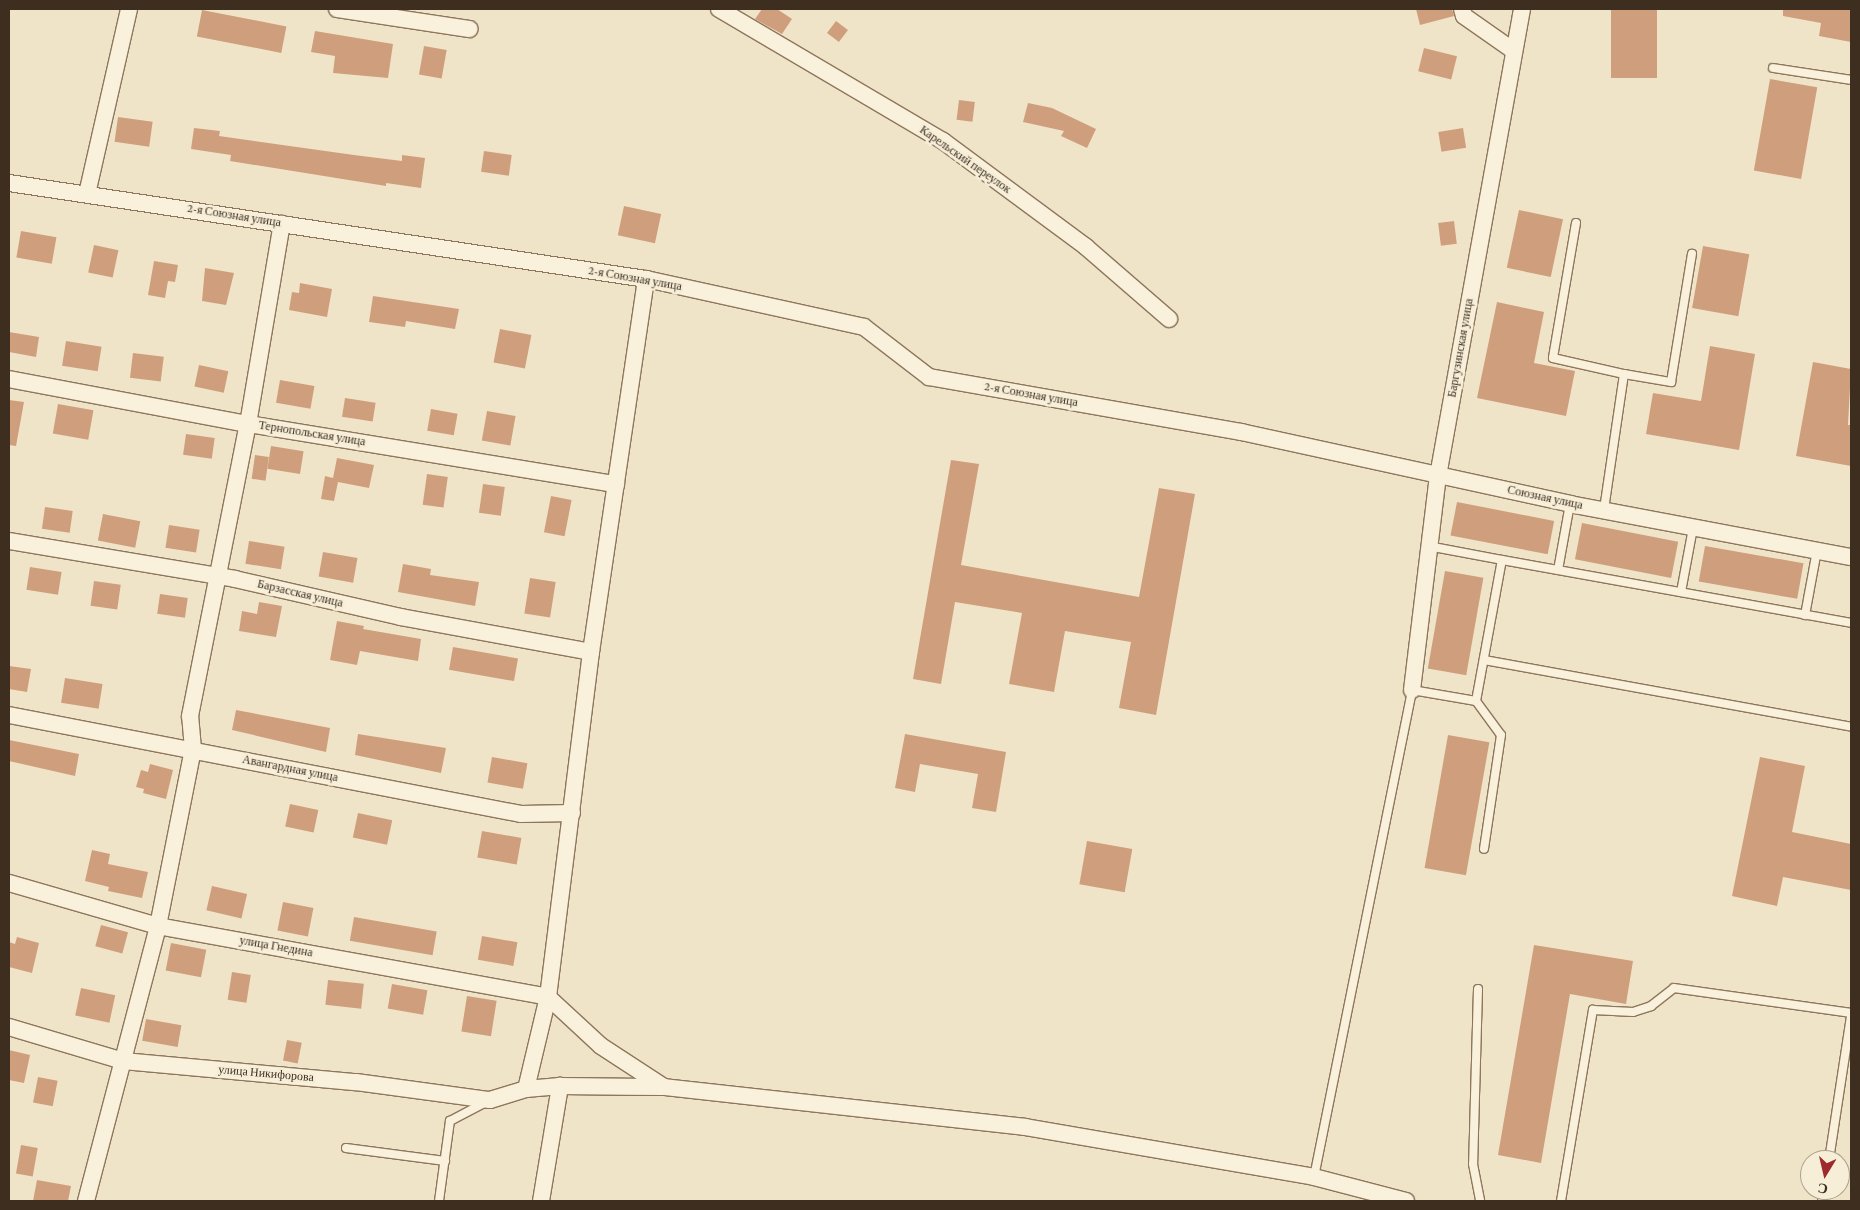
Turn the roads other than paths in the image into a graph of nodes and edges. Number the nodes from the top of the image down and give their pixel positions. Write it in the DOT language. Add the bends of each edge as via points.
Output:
graph roads {
  1 [pos="129,9"];
  2 [pos="337,9"];
  3 [pos="719,9"];
  4 [pos="1462,9"];
  5 [pos="1522,9"];
  6 [pos="470,29"];
  7 [pos="1514,51"];
  8 [pos="1772,68"];
  9 [pos="1851,80"];
  10 [pos="9,183"];
  11 [pos="87,194"];
  12 [pos="1576,223"];
  13 [pos="282,224"];
  14 [pos="1692,254"];
  15 [pos="646,279"];
  16 [pos="1170,319"];
  17 [pos="1624,374"];
  18 [pos="9,379"];
  19 [pos="248,424"];
  20 [pos="1241,432"];
  21 [pos="1438,476"];
  22 [pos="616,484"];
  23 [pos="1570,504"];
  24 [pos="1604,510"];
  25 [pos="1693,528"];
  26 [pos="9,541"];
  27 [pos="1428,546"];
  28 [pos="1817,550"];
  29 [pos="1851,557"];
  30 [pos="1502,560"];
  31 [pos="1558,570"];
  32 [pos="216,576"];
  33 [pos="1681,592"];
  34 [pos="1805,615"];
  35 [pos="1851,623"];
  36 [pos="591,652"];
  37 [pos="1484,660"];
  38 [pos="1412,690"];
  39 [pos="1476,701"];
  40 [pos="9,715"];
  41 [pos="1851,727"];
  42 [pos="192,749"];
  43 [pos="572,813"];
  44 [pos="1484,849"];
  45 [pos="9,883"];
  46 [pos="158,926"];
  47 [pos="1478,989"];
  48 [pos="548,997"];
  49 [pos="1851,1013"];
  50 [pos="1851,1017"];
  51 [pos="9,1027"];
  52 [pos="123,1061"];
  53 [pos="560,1086"];
  54 [pos="664,1087"];
  55 [pos="526,1089"];
  56 [pos="490,1100"];
  57 [pos="346,1148"];
  58 [pos="1831,1150"];
  59 [pos="445,1161"];
  60 [pos="1314,1176"];
  61 [pos="86,1201"];
  62 [pos="439,1201"];
  63 [pos="541,1201"];
  64 [pos="1406,1201"];
  65 [pos="1480,1201"];
  66 [pos="1561,1201"];
  1 -- 11 [label="street"];
  2 -- 6 [label="street"];
  3 -- 16 [label="street, Карельский переулок" via="943,141 1086,247"];
  4 -- 7 [label="street" via="1464,16"];
  5 -- 7 [label="street, Баргузинская улица"];
  7 -- 21 [label="street, Баргузинская улица"];
  8 -- 9 [label="lane"];
  10 -- 11 [label="street, 2-я Союзная улица"];
  11 -- 13 [label="street, 2-я Союзная улица"];
  12 -- 17 [label="lane" via="1553,358"];
  13 -- 15 [label="street, 2-я Союзная улица"];
  13 -- 19 [label="street"];
  14 -- 17 [label="lane" via="1671,382"];
  15 -- 20 [label="street, 2-я Союзная улица" via="864,327 929,376"];
  15 -- 22 [label="street"];
  17 -- 24 [label="lane"];
  18 -- 19 [label="street, Тернопольская улица"];
  19 -- 22 [label="street, Тернопольская улица"];
  19 -- 32 [label="street"];
  20 -- 21 [label="street, Союзная улица"];
  21 -- 23 [label="street, Союзная улица"];
  21 -- 27 [label="street, Баргузинская улица"];
  22 -- 36 [label="street"];
  23 -- 24 [label="street, Союзная улица"];
  23 -- 31 [label="lane"];
  24 -- 25 [label="street, Союзная улица"];
  25 -- 28 [label="street, Союзная улица"];
  25 -- 33 [label="lane"];
  26 -- 32 [label="street, Барзасская улица"];
  27 -- 30 [label="lane"];
  27 -- 38 [label="street, Баргузинская улица"];
  28 -- 29 [label="street, Союзная улица"];
  28 -- 34 [label="lane"];
  30 -- 31 [label="lane"];
  30 -- 37 [label="lane"];
  31 -- 33 [label="lane"];
  32 -- 36 [label="street, Барзасская улица" via="401,617"];
  32 -- 42 [label="street" via="190,716"];
  33 -- 34 [label="lane"];
  34 -- 35 [label="lane"];
  36 -- 43 [label="street"];
  37 -- 39 [label="lane"];
  37 -- 41 [label="lane"];
  38 -- 39 [label="lane"];
  38 -- 60 [label="lane"];
  39 -- 44 [label="lane" via="1501,735"];
  40 -- 42 [label="street, Авангардная улица"];
  42 -- 43 [label="street, Авангардная улица" via="521,814"];
  42 -- 46 [label="street"];
  43 -- 48 [label="street"];
  45 -- 46 [label="street, улица Гнедина"];
  46 -- 48 [label="street, улица Гнедина"];
  46 -- 52 [label="street"];
  47 -- 65 [label="lane" via="1473,1164"];
  48 -- 54 [label="street" via="601,1046"];
  48 -- 55 [label="street"];
  49 -- 66 [label="lane" via="1674,988 1651,1006 1633,1012 1593,1010"];
  50 -- 58 [label="lane"];
  51 -- 52 [label="street, улица Никифорова"];
  52 -- 56 [label="street, улица Никифорова" via="356,1082"];
  52 -- 61 [label="street"];
  53 -- 54 [label="street, улица Никифорова"];
  53 -- 55 [label="street, улица Никифорова"];
  53 -- 63 [label="street"];
  54 -- 60 [label="street, улица Никифорова" via="1026,1127"];
  55 -- 56 [label="street, улица Никифорова"];
  56 -- 59 [label="lane" via="450,1121"];
  57 -- 59 [label="lane"];
  59 -- 62 [label="lane"];
  60 -- 64 [label="street, улица Никифорова"];
}
